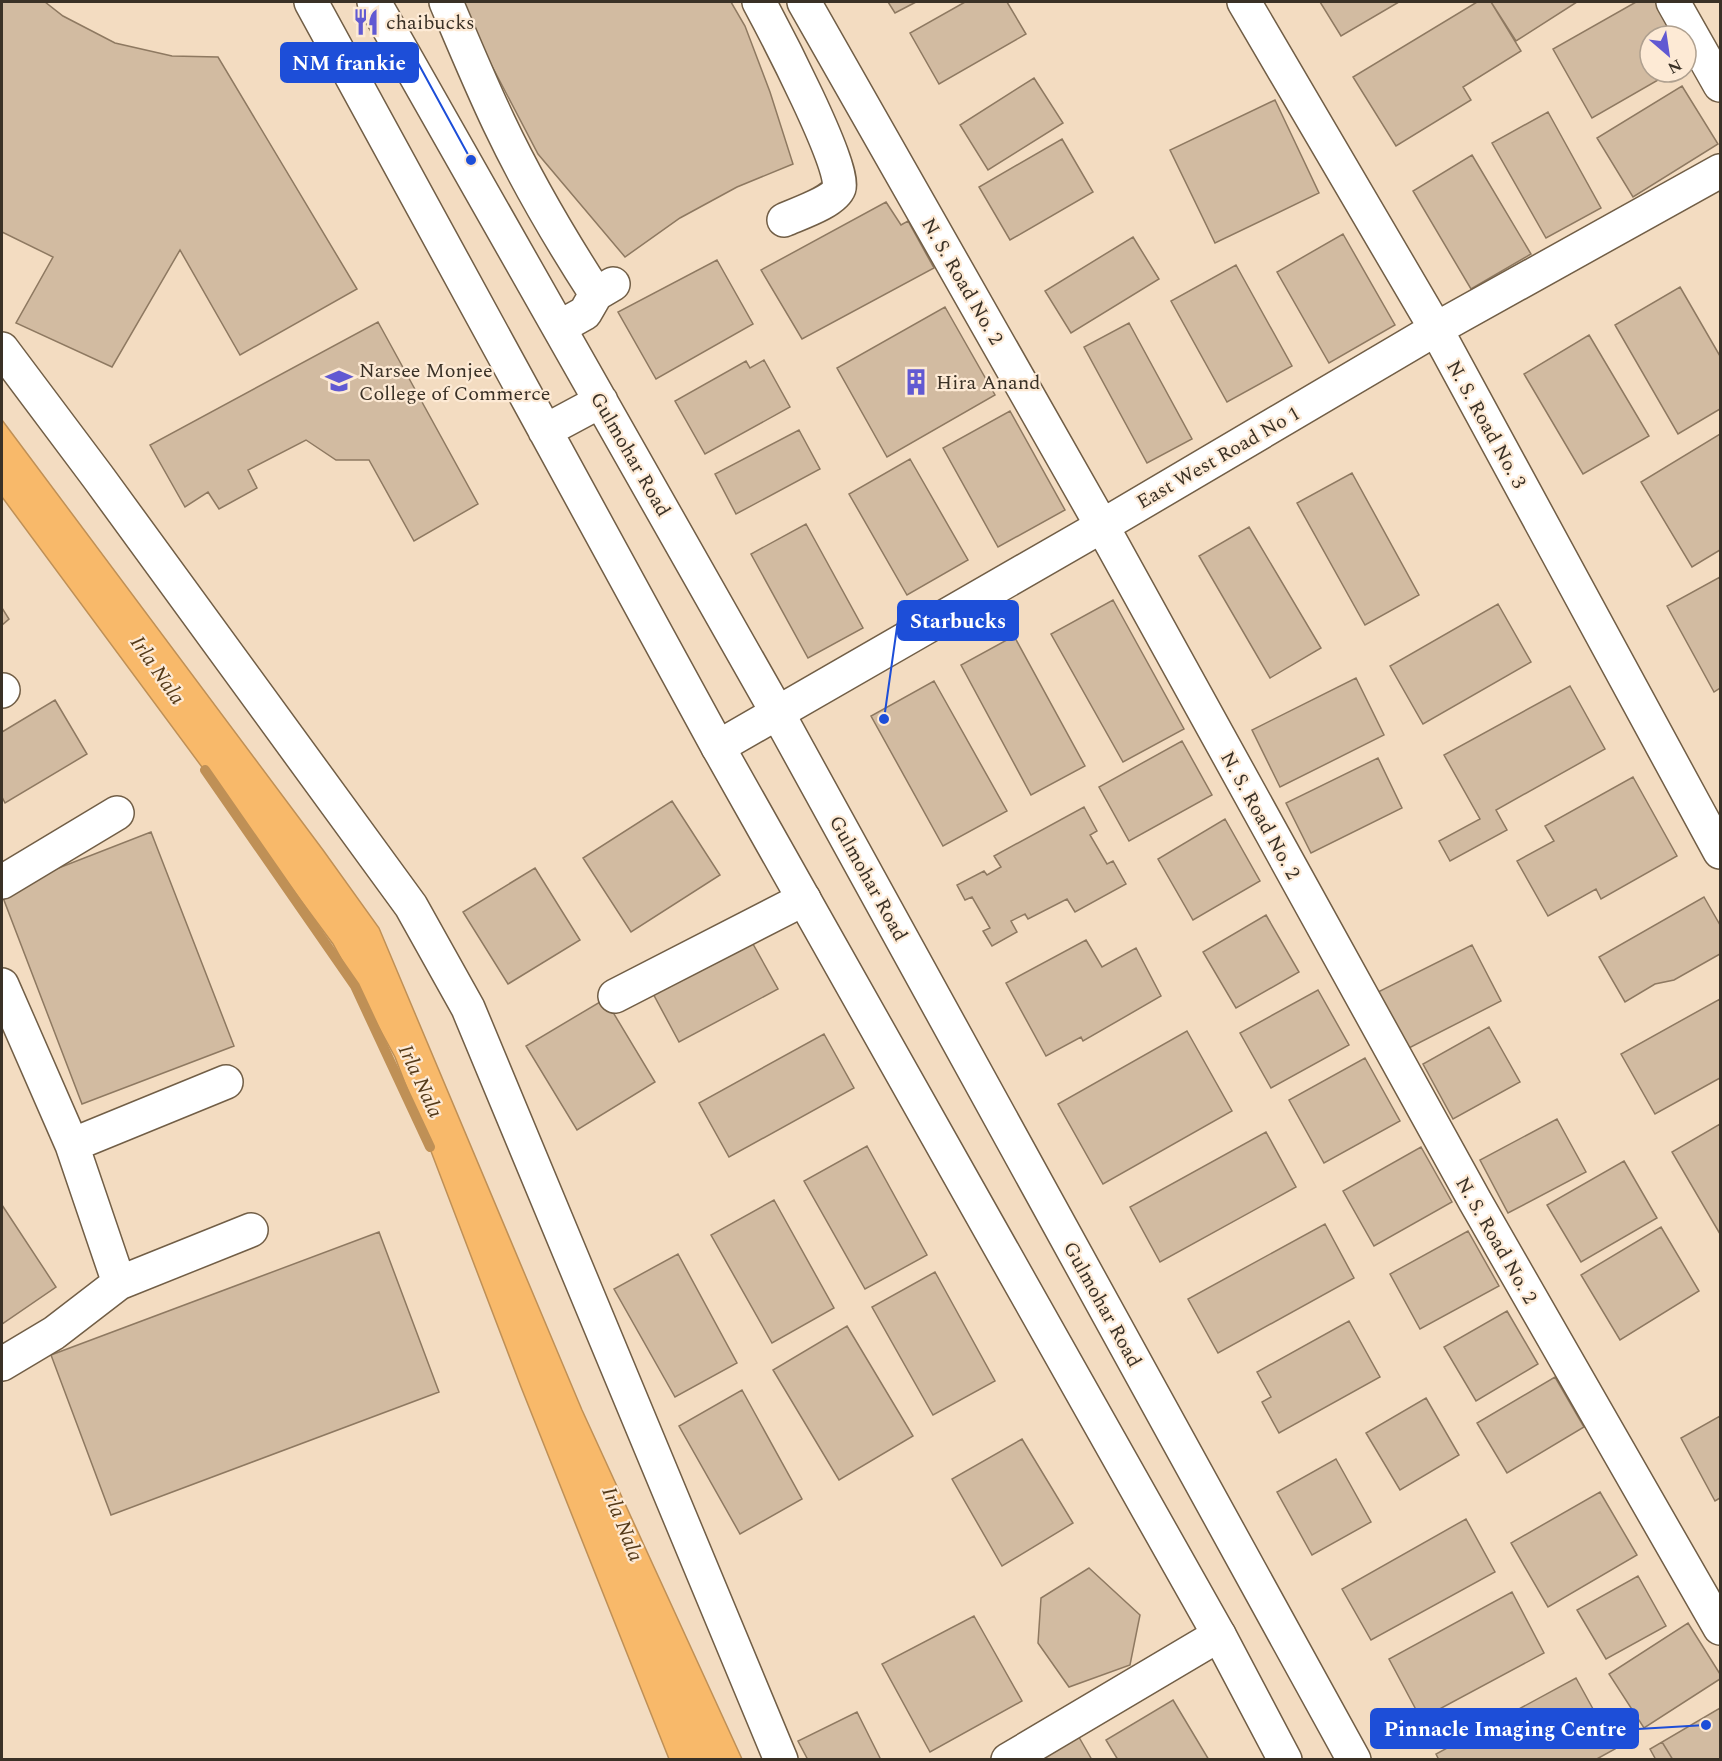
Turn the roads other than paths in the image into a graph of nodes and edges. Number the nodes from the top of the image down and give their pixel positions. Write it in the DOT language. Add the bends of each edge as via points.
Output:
graph roads {
  1 [pos="374,2"];
  2 [pos="446,2"];
  3 [pos="759,2"];
  4 [pos="804,2"];
  5 [pos="1244,2"];
  6 [pos="1673,2"];
  7 [pos="311,3"];
  8 [pos="846,74"];
  9 [pos="1720,85"];
  10 [pos="806,98"];
  11 [pos="1720,171"];
  12 [pos="784,220"];
  13 [pos="560,327"];
  14 [pos="1436,329"];
  15 [pos="2,349"];
  16 [pos="601,401"];
  17 [pos="545,431"];
  18 [pos="1102,526"];
  19 [pos="777,712"];
  20 [pos="718,747"];
  21 [pos="117,813"];
  22 [pos="1720,852"];
  23 [pos="2,882"];
  24 [pos="804,899"];
  25 [pos="2,985"];
  26 [pos="615,996"];
  27 [pos="226,1082"];
  28 [pos="72,1145"];
  29 [pos="251,1230"];
  30 [pos="119,1283"];
  31 [pos="2,1364"];
  32 [pos="1720,1628"];
  33 [pos="1219,1635"];
  34 [pos="781,1760"];
  35 [pos="1008,1760"];
  36 [pos="1285,1760"];
  37 [pos="1354,1760"];
  1 -- 13 [label="street, Gulmohar Road"];
  2 -- 13 [label="street" via="499,123 536,194 605,289 585,313"];
  3 -- 10 [label="street"];
  4 -- 8 [label="street, N. S. Road No. 2"];
  5 -- 14 [label="street, N. S. Road No. 3"];
  6 -- 9 [label="street"];
  7 -- 17 [label="street"];
  8 -- 10 [label="street"];
  8 -- 18 [label="street, N. S. Road No. 2"];
  10 -- 12 [label="street" via="835,163 840,186 835,194"];
  11 -- 14 [label="street, East West Road No 1"];
  13 -- 16 [label="street, Gulmohar Road"];
  14 -- 18 [label="street, East West Road No 1"];
  14 -- 22 [label="street, N. S. Road No. 3"];
  15 -- 34 [label="street" via="411,906 468,1008"];
  16 -- 17 [label="street"];
  16 -- 19 [label="street, Gulmohar Road"];
  17 -- 20 [label="street"];
  18 -- 19 [label="street, East West Road No 1"];
  18 -- 32 [label="street, N. S. Road No. 2" via="1475,1201"];
  19 -- 20 [label="street, East West Road No 1"];
  19 -- 37 [label="street, Gulmohar Road"];
  20 -- 24 [label="street"];
  21 -- 23 [label="street"];
  24 -- 26 [label="street"];
  24 -- 33 [label="street"];
  25 -- 28 [label="street"];
  27 -- 28 [label="street"];
  28 -- 30 [label="street"];
  29 -- 30 [label="street"];
  30 -- 31 [label="street" via="54,1333"];
  33 -- 35 [label="street"];
  33 -- 36 [label="street"];
}
